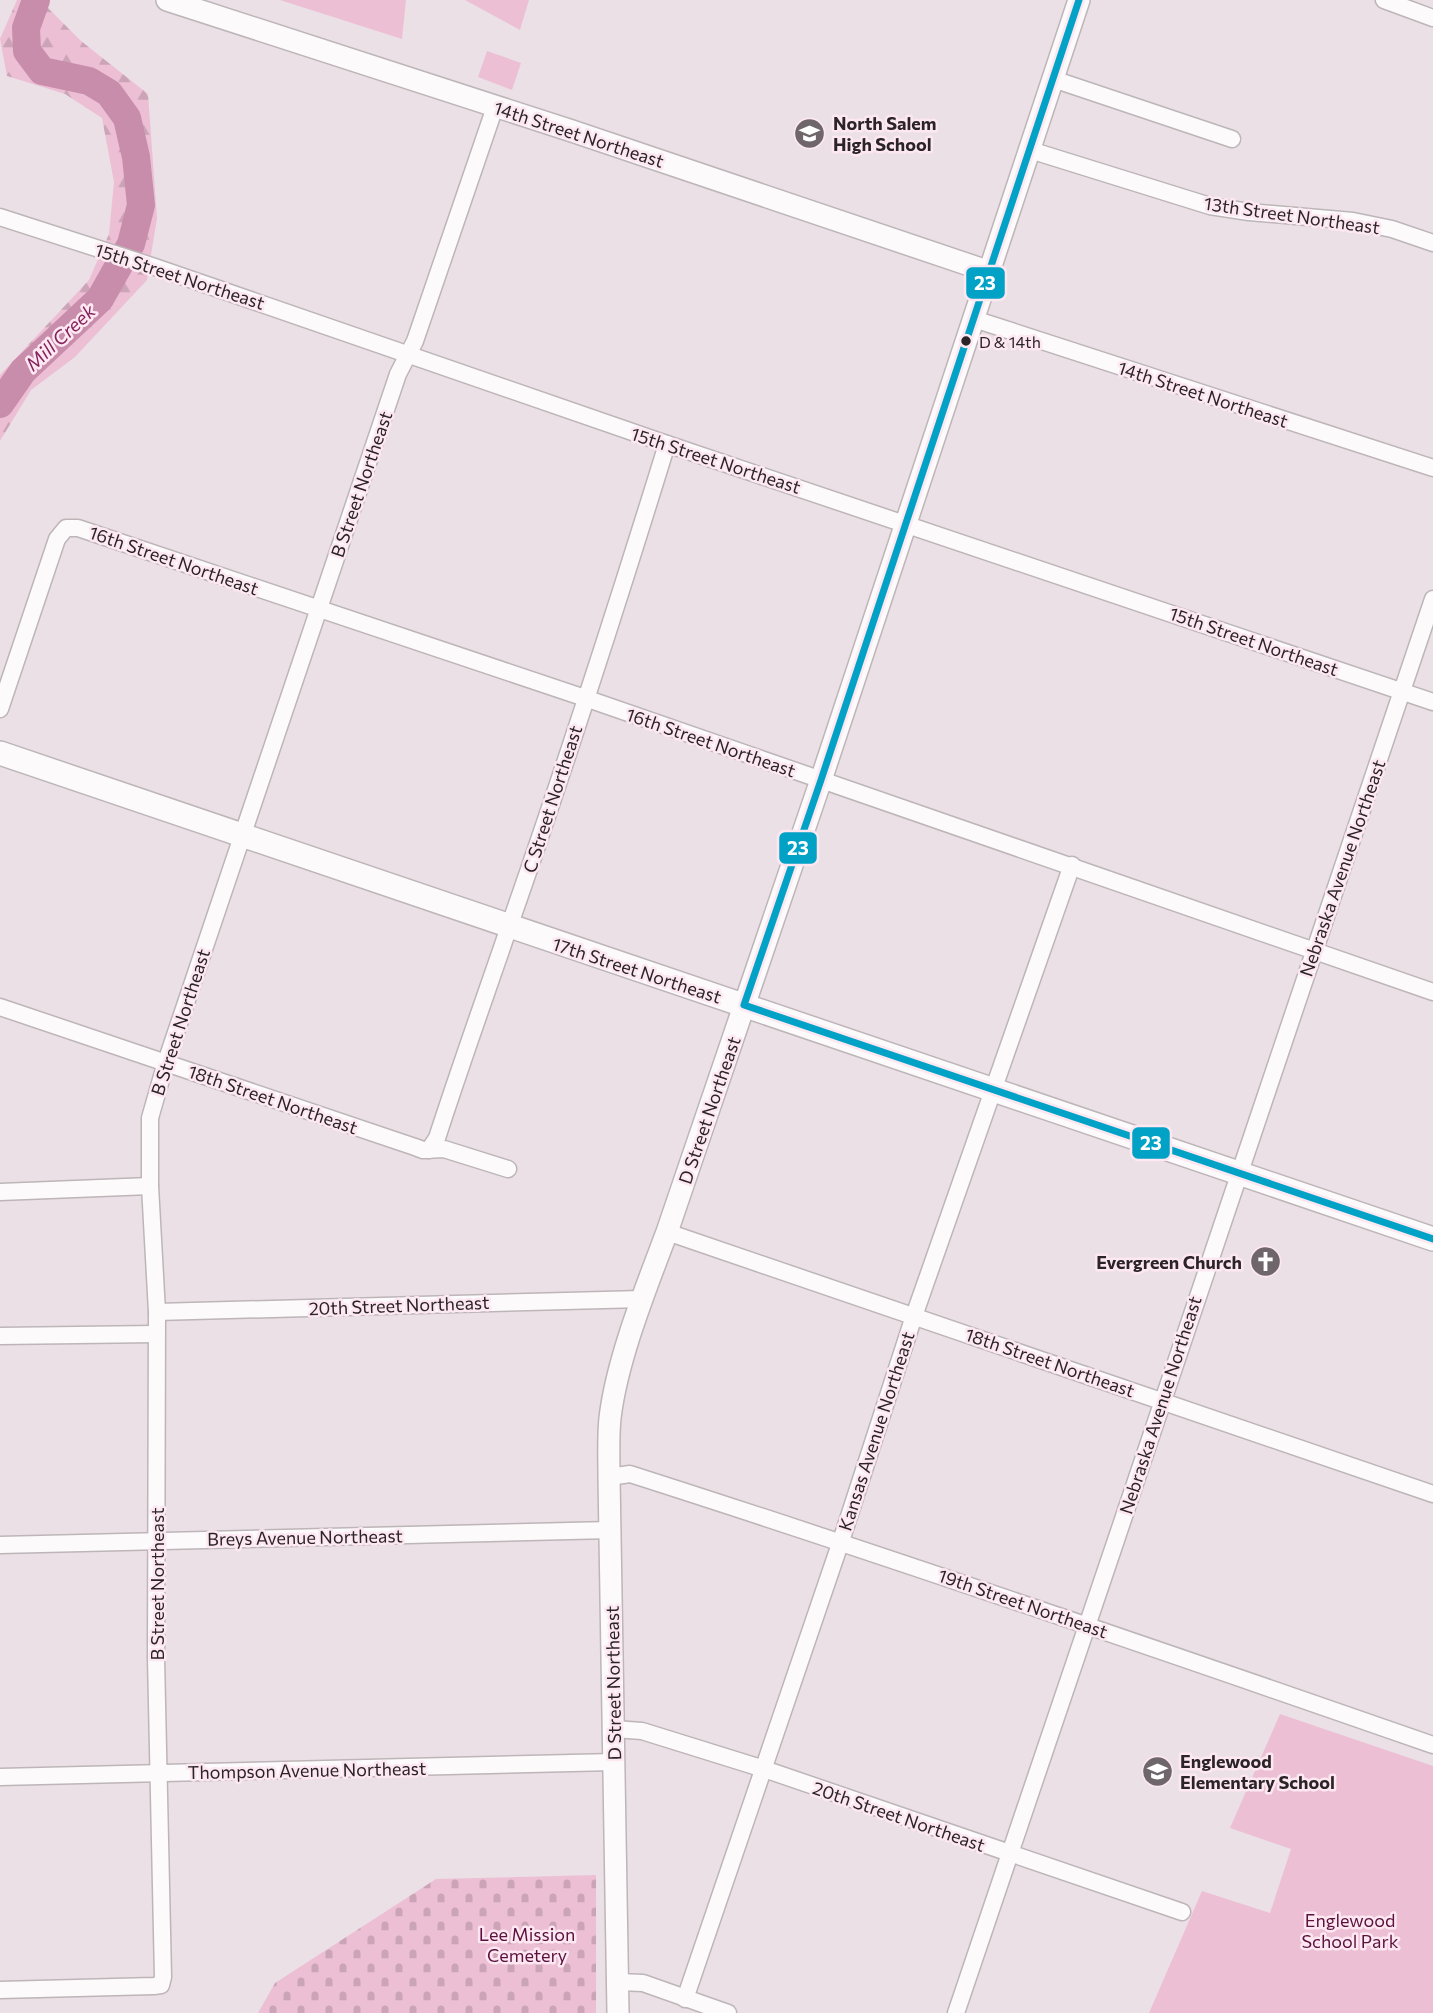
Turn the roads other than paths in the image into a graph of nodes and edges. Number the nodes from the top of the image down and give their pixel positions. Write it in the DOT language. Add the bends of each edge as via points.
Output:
graph roads {
  1 [pos="167,0"];
  2 [pos="1079,0"];
  3 [pos="1384,0"];
  4 [pos="1433,18"];
  5 [pos="1053,79"];
  6 [pos="495,107"];
  7 [pos="1232,139"];
  8 [pos="1030,150"];
  9 [pos="0,216"];
  10 [pos="1433,243"];
  11 [pos="990,272"];
  12 [pos="974,319"];
  13 [pos="407,353"];
  14 [pos="667,444"];
  15 [pos="1433,468"];
  16 [pos="905,523"];
  17 [pos="1433,599"];
  18 [pos="319,609"];
  19 [pos="8,656"];
  20 [pos="1402,691"];
  21 [pos="585,698"];
  22 [pos="1433,702"];
  23 [pos="0,709"];
  24 [pos="0,753"];
  25 [pos="821,780"];
  26 [pos="242,835"];
  27 [pos="1072,865"];
  28 [pos="509,927"];
  29 [pos="1314,950"];
  30 [pos="1433,992"];
  31 [pos="744,1005"];
  32 [pos="0,1007"];
  33 [pos="166,1062"];
  34 [pos="993,1089"];
  35 [pos="429,1150"];
  36 [pos="508,1169"];
  37 [pos="1238,1173"];
  38 [pos="150,1186"];
  39 [pos="0,1192"];
  40 [pos="667,1232"];
  41 [pos="1433,1239"];
  42 [pos="642,1299"];
  43 [pos="157,1312"];
  44 [pos="914,1316"];
  45 [pos="156,1334"];
  46 [pos="0,1336"];
  47 [pos="1161,1400"];
  48 [pos="609,1477"];
  49 [pos="1433,1493"];
  50 [pos="610,1531"];
  51 [pos="157,1541"];
  52 [pos="841,1541"];
  53 [pos="0,1545"];
  54 [pos="1087,1624"];
  55 [pos="614,1729"];
  56 [pos="1433,1745"];
  57 [pos="614,1762"];
  58 [pos="764,1769"];
  59 [pos="158,1773"];
  60 [pos="0,1777"];
  61 [pos="1010,1854"];
  62 [pos="1182,1912"];
  63 [pos="618,1982"];
  64 [pos="0,1990"];
  65 [pos="685,1998"];
  66 [pos="618,2013"];
  67 [pos="727,2013"];
  68 [pos="956,2013"];
  1 -- 6 [label="street, 14th Street Northeast"];
  2 -- 5 [label="street, D Street Northeast"];
  3 -- 4 [label="street"];
  5 -- 7 [label="street"];
  5 -- 8 [label="street, D Street Northeast"];
  6 -- 11 [label="street, 14th Street Northeast"];
  6 -- 13 [label="street, B Street Northeast"];
  8 -- 10 [label="street, 13th Street Northeast" via="1210,206 1353,221"];
  8 -- 11 [label="street, D Street Northeast"];
  9 -- 13 [label="street, 15th Street Northeast"];
  11 -- 12 [label="street, D Street Northeast"];
  12 -- 15 [label="street, 14th Street Northeast"];
  12 -- 16 [label="street, D Street Northeast"];
  13 -- 14 [label="street, 15th Street Northeast"];
  13 -- 18 [label="street, B Street Northeast"];
  14 -- 16 [label="street, 15th Street Northeast"];
  14 -- 21 [label="street, C Street Northeast"];
  16 -- 20 [label="street, 15th Street Northeast"];
  16 -- 25 [label="street, D Street Northeast"];
  17 -- 20 [label="street, Nebraska Avenue Northeast"];
  18 -- 19 [label="street, 16th Street Northeast" via="78,528 66,528 57,539"];
  18 -- 21 [label="street, 16th Street Northeast"];
  18 -- 26 [label="street, B Street Northeast"];
  19 -- 23 [label="street"];
  20 -- 22 [label="street, 15th Street Northeast"];
  20 -- 29 [label="street, Nebraska Avenue Northeast"];
  21 -- 25 [label="street, 16th Street Northeast"];
  21 -- 28 [label="street, C Street Northeast"];
  24 -- 26 [label="main road, 17th Street Northeast"];
  25 -- 27 [label="street, 16th Street Northeast"];
  25 -- 31 [label="street, D Street Northeast"];
  26 -- 28 [label="main road, 17th Street Northeast"];
  26 -- 33 [label="street, B Street Northeast"];
  27 -- 29 [label="street, 16th Street Northeast"];
  27 -- 34 [label="street, Kansas Avenue Northeast"];
  28 -- 31 [label="main road, 17th Street Northeast"];
  28 -- 35 [label="street, C Street Northeast"];
  29 -- 30 [label="street, 16th Street Northeast"];
  29 -- 37 [label="street, Nebraska Avenue Northeast"];
  31 -- 34 [label="main road, 17th Street Northeast"];
  31 -- 40 [label="street, D Street Northeast"];
  32 -- 33 [label="street, 18th Street Northeast"];
  33 -- 35 [label="street, 18th Street Northeast"];
  33 -- 38 [label="street, B Street Northeast" via="150,1118"];
  34 -- 37 [label="main road, 17th Street Northeast"];
  34 -- 44 [label="street, Kansas Avenue Northeast"];
  35 -- 36 [label="street, 18th Street Northeast" via="444,1149"];
  37 -- 41 [label="main road, 17th Street Northeast"];
  37 -- 47 [label="street, Nebraska Avenue Northeast"];
  38 -- 39 [label="street"];
  38 -- 43 [label="street, B Street Northeast"];
  40 -- 42 [label="street, D Street Northeast"];
  40 -- 44 [label="street, 18th Street Northeast"];
  42 -- 43 [label="street, 20th Street Northeast"];
  42 -- 48 [label="street, D Street Northeast" via="612,1408"];
  43 -- 45 [label="street, B Street Northeast"];
  44 -- 47 [label="street, 18th Street Northeast"];
  44 -- 52 [label="street, Kansas Avenue Northeast"];
  45 -- 46 [label="street"];
  45 -- 51 [label="street, B Street Northeast"];
  47 -- 49 [label="street, 18th Street Northeast"];
  47 -- 54 [label="street, Nebraska Avenue Northeast"];
  48 -- 50 [label="street, D Street Northeast"];
  48 -- 52 [label="street, 19th Street Northeast" via="630,1474"];
  50 -- 51 [label="street, Breys Avenue Northeast"];
  50 -- 55 [label="street, D Street Northeast"];
  51 -- 53 [label="street, Breys Avenue Northeast"];
  51 -- 59 [label="street, B Street Northeast"];
  52 -- 54 [label="street, 19th Street Northeast"];
  52 -- 58 [label="street, Kansas Avenue Northeast"];
  54 -- 56 [label="street, 19th Street Northeast"];
  54 -- 61 [label="street, Nebraska Avenue Northeast"];
  55 -- 57 [label="street, D Street Northeast"];
  55 -- 58 [label="street, 20th Street Northeast" via="642,1731"];
  57 -- 59 [label="street, Thompson Avenue Northeast"];
  57 -- 63 [label="street, D Street Northeast"];
  58 -- 61 [label="street, 20th Street Northeast"];
  58 -- 65 [label="street, Kansas Avenue Northeast"];
  59 -- 60 [label="street, Thompson Avenue Northeast"];
  59 -- 64 [label="street, B Street Northeast" via="161,1984"];
  61 -- 62 [label="street, 20th Street Northeast"];
  61 -- 68 [label="street, Nebraska Avenue Northeast"];
  63 -- 65 [label="street" via="643,1983"];
  63 -- 66 [label="street, D Street Northeast"];
  65 -- 67 [label="street"];
}
